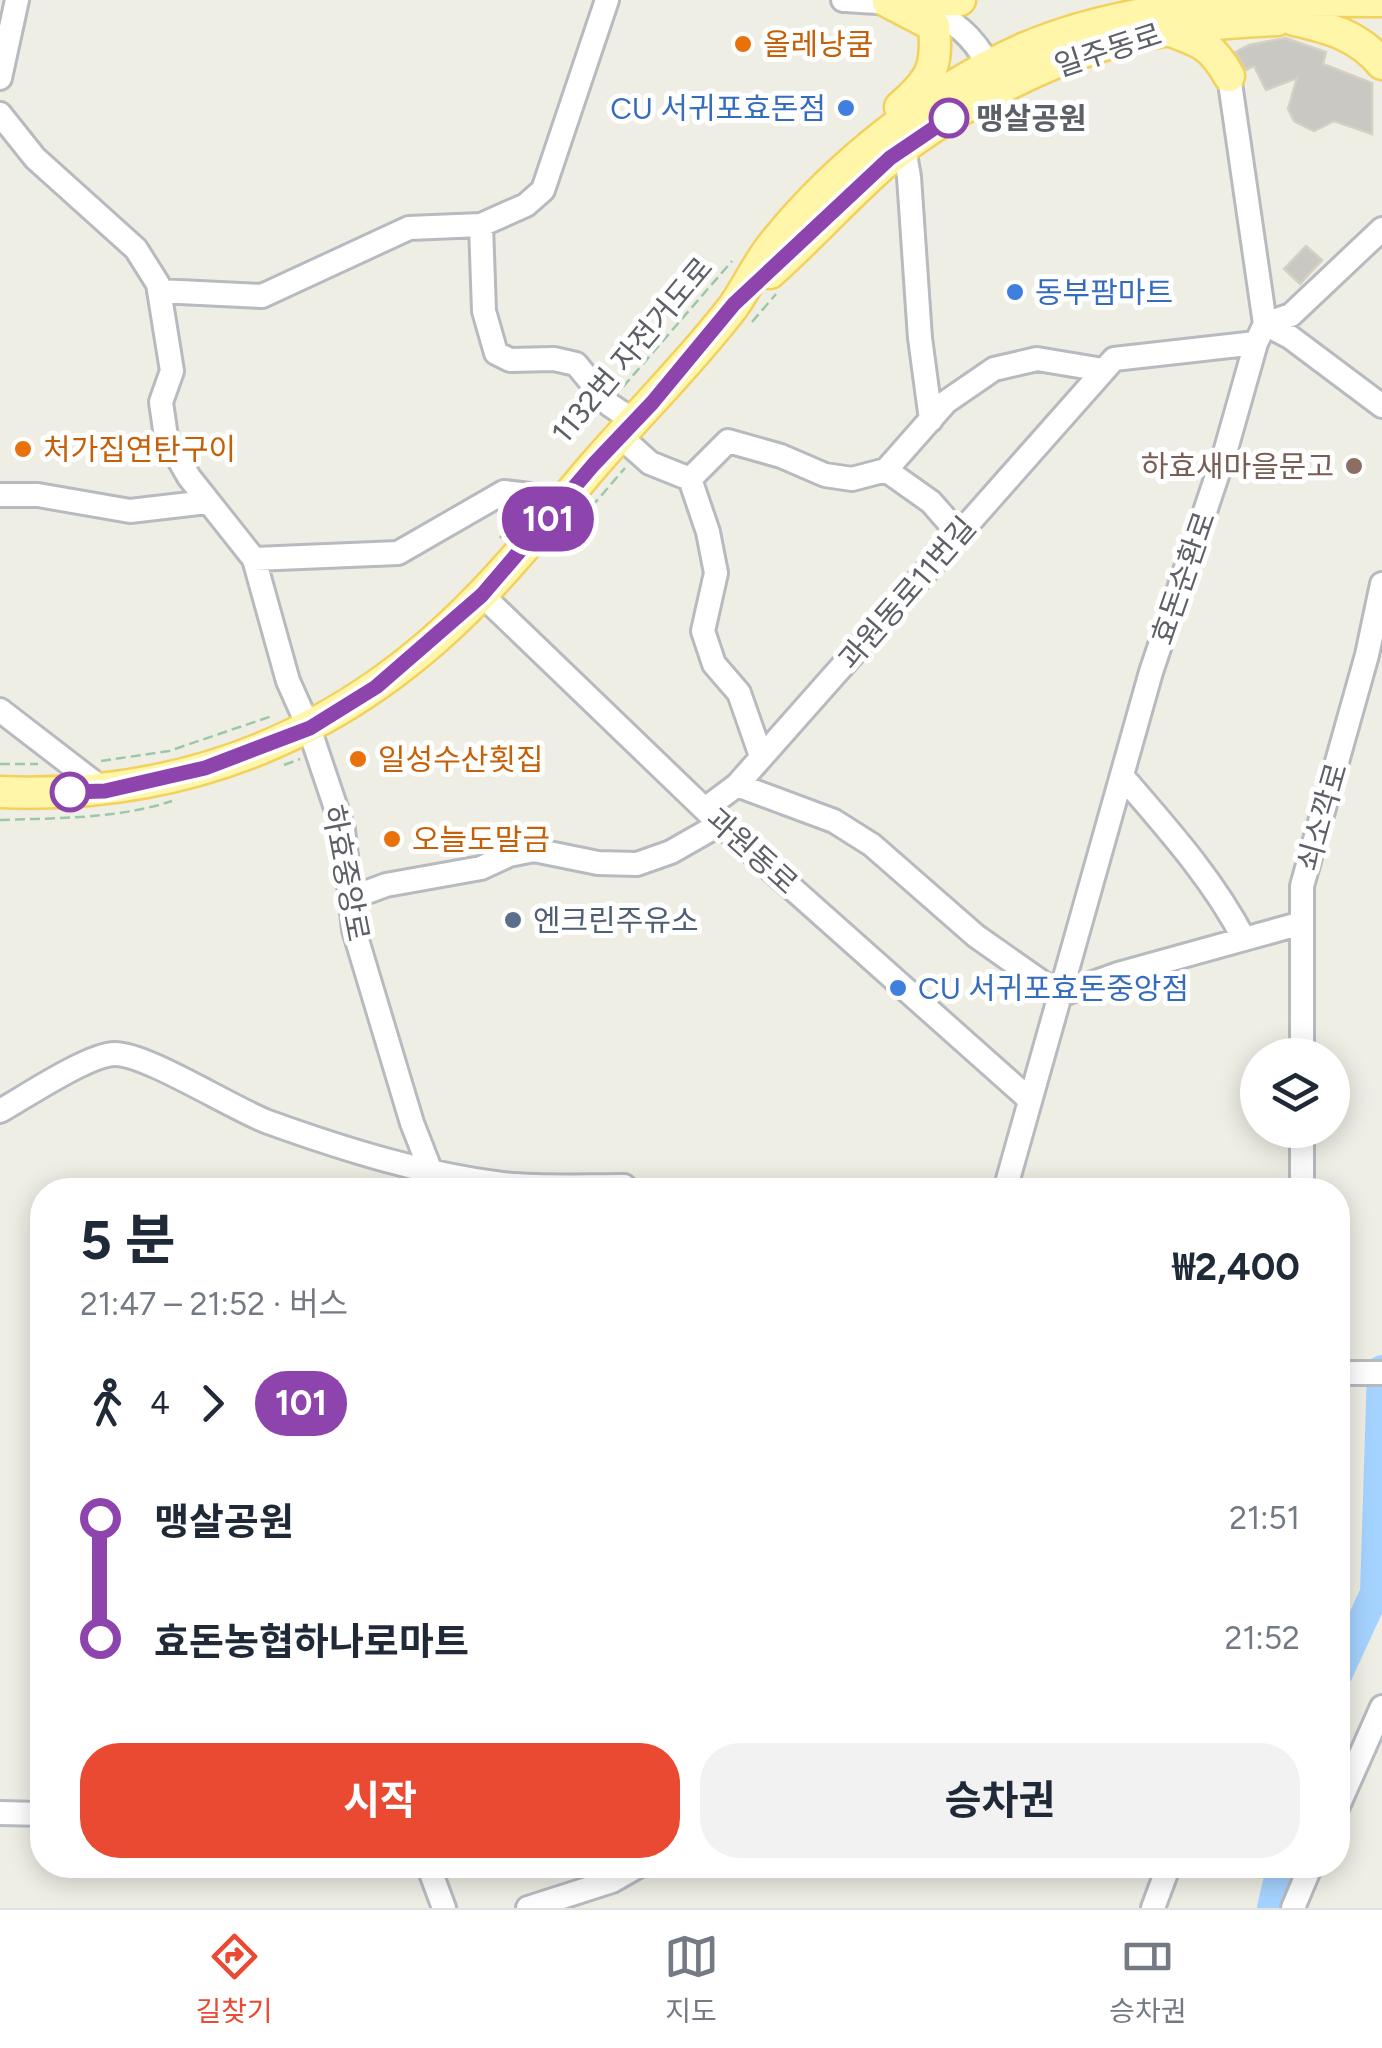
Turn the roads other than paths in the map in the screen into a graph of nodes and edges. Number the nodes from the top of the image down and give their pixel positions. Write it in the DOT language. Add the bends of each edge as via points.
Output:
graph roads {
  1 [pos="17,0"];
  2 [pos="607,0"];
  3 [pos="843,0"];
  4 [pos="960,0"];
  5 [pos="1327,0"];
  6 [pos="1382,1"];
  7 [pos="888,2"];
  8 [pos="1294,20"];
  9 [pos="1382,20"];
  10 [pos="1247,22"];
  11 [pos="1168,30"];
  12 [pos="1382,64"];
  13 [pos="1229,76"];
  14 [pos="995,77"];
  15 [pos="0,78"];
  16 [pos="0,114"];
  17 [pos="904,148"];
  18 [pos="481,225"];
  19 [pos="1382,230"];
  20 [pos="773,244"];
  21 [pos="159,291"];
  22 [pos="734,304"];
  23 [pos="1260,334"];
  24 [pos="1103,370"];
  25 [pos="1382,406"];
  26 [pos="930,420"];
  27 [pos="626,429"];
  28 [pos="886,470"];
  29 [pos="690,479"];
  30 [pos="0,495"];
  31 [pos="566,499"];
  32 [pos="208,502"];
  33 [pos="959,534"];
  34 [pos="254,560"];
  35 [pos="1382,584"];
  36 [pos="482,595"];
  37 [pos="0,710"];
  38 [pos="303,730"];
  39 [pos="761,756"];
  40 [pos="1122,776"];
  41 [pos="738,785"];
  42 [pos="105,791"];
  43 [pos="0,792"];
  44 [pos="713,817"];
  45 [pos="351,898"];
  46 [pos="1302,924"];
  47 [pos="1244,939"];
  48 [pos="1060,995"];
  49 [pos="1302,1038"];
  50 [pos="1030,1100"];
  51 [pos="0,1111"];
  52 [pos="1302,1148"];
  53 [pos="426,1178"];
  54 [pos="430,1178"];
  55 [pos="1007,1178"];
  56 [pos="1302,1178"];
  57 [pos="1382,1373"];
  58 [pos="1350,1374"];
  59 [pos="1382,1707"];
  60 [pos="1350,1779"];
  61 [pos="0,1813"];
  62 [pos="30,1814"];
  63 [pos="433,1878"];
  64 [pos="616,1878"];
  65 [pos="1165,1878"];
  66 [pos="1306,1878"];
  67 [pos="444,1908"];
  68 [pos="528,1908"];
  69 [pos="1153,1908"];
  70 [pos="1293,1908"];
  1 -- 15 [label="street"];
  2 -- 18 [label="street" via="544,190"];
  3 -- 7 [label="street"];
  4 -- 7 [label="main road"];
  5 -- 6 [label="main road, 일주동로"];
  5 -- 14 [label="main road, 일주동로" via="1218,2 1126,14 1025,48"];
  7 -- 14 [label="street" via="951,18 976,40"];
  7 -- 20 [label="main road" via="934,26 937,58 923,87 805,194"];
  8 -- 9 [label="main road, 일주동로"];
  8 -- 10 [label="main road, 일주동로"];
  8 -- 12 [label="main road" via="1341,31"];
  10 -- 11 [label="main road, 일주동로"];
  10 -- 13 [label="main road" via="1231,44"];
  11 -- 13 [label="main road" via="1216,54"];
  11 -- 14 [label="main road, 일주동로"];
  13 -- 23 [label="street, 효돈순환로"];
  14 -- 17 [label="main road, 일주동로"];
  14 -- 20 [label="main road, 일주동로" via="899,124 848,164"];
  16 -- 21 [label="street, 하효중앙로" via="35,158 136,248"];
  17 -- 22 [label="main road, 일주동로"];
  17 -- 26 [label="street"];
  18 -- 21 [label="street" via="409,228 262,296"];
  18 -- 27 [label="street" via="484,311 496,353 510,360 576,364"];
  19 -- 23 [label="street" via="1291,315"];
  20 -- 22 [label="main road, 일주동로"];
  21 -- 32 [label="street, 하효중앙로" via="172,371 161,402 166,437"];
  22 -- 27 [label="main road, 일주동로"];
  23 -- 24 [label="street" via="1114,359"];
  23 -- 25 [label="street" via="1290,336"];
  23 -- 40 [label="street, 효돈순환로"];
  24 -- 26 [label="street" via="1037,359 994,369"];
  24 -- 33 [label="street, 과원동로11번길"];
  26 -- 28 [label="street"];
  27 -- 29 [label="street" via="650,463"];
  27 -- 31 [label="main road, 일주동로"];
  28 -- 29 [label="street" via="852,479 825,476 728,440"];
  28 -- 33 [label="street" via="931,502"];
  29 -- 39 [label="street" via="716,572 702,631 714,664 739,692"];
  30 -- 32 [label="street" via="130,511"];
  31 -- 34 [label="street" via="504,492 398,552"];
  31 -- 36 [label="main road, 일주동로"];
  32 -- 34 [label="street, 하효중앙로"];
  33 -- 39 [label="street, 과원동로11번길"];
  34 -- 38 [label="street, 하효중앙로"];
  35 -- 46 [label="street, 쇠소깍로" via="1302,886"];
  36 -- 38 [label="main road, 일주동로" via="403,666"];
  36 -- 44 [label="street, 과원동로"];
  37 -- 42 [label="street"];
  38 -- 42 [label="main road, 일주동로" via="205,768"];
  38 -- 45 [label="street, 하효중앙로" via="344,829"];
  39 -- 41 [label="street, 과원동로11번길"];
  40 -- 47 [label="street" via="1190,857"];
  40 -- 48 [label="street, 효돈순환로"];
  41 -- 44 [label="street, 과원동로11번길"];
  41 -- 48 [label="street" via="834,821 872,845 976,936"];
  42 -- 43 [label="main road, 일주동로"];
  44 -- 45 [label="street, 과원동로11번길" via="672,852 637,864 534,850"];
  44 -- 50 [label="street, 과원동로"];
  45 -- 54 [label="street, 하효중앙로" via="354,930"];
  46 -- 47 [label="street"];
  46 -- 49 [label="street, 쇠소깍로"];
  47 -- 48 [label="street"];
  48 -- 50 [label="street, 효돈순환로"];
  50 -- 55 [label="street, 효돈순환로"];
  51 -- 53 [label="street" via="94,1059 116,1054 264,1120"];
  52 -- 56 [label="street"];
  57 -- 58 [label="street"];
  59 -- 60 [label="street"];
  61 -- 62 [label="street"];
  63 -- 67 [label="street"];
  64 -- 68 [label="street"];
  65 -- 69 [label="street"];
  66 -- 70 [label="street"];
}
